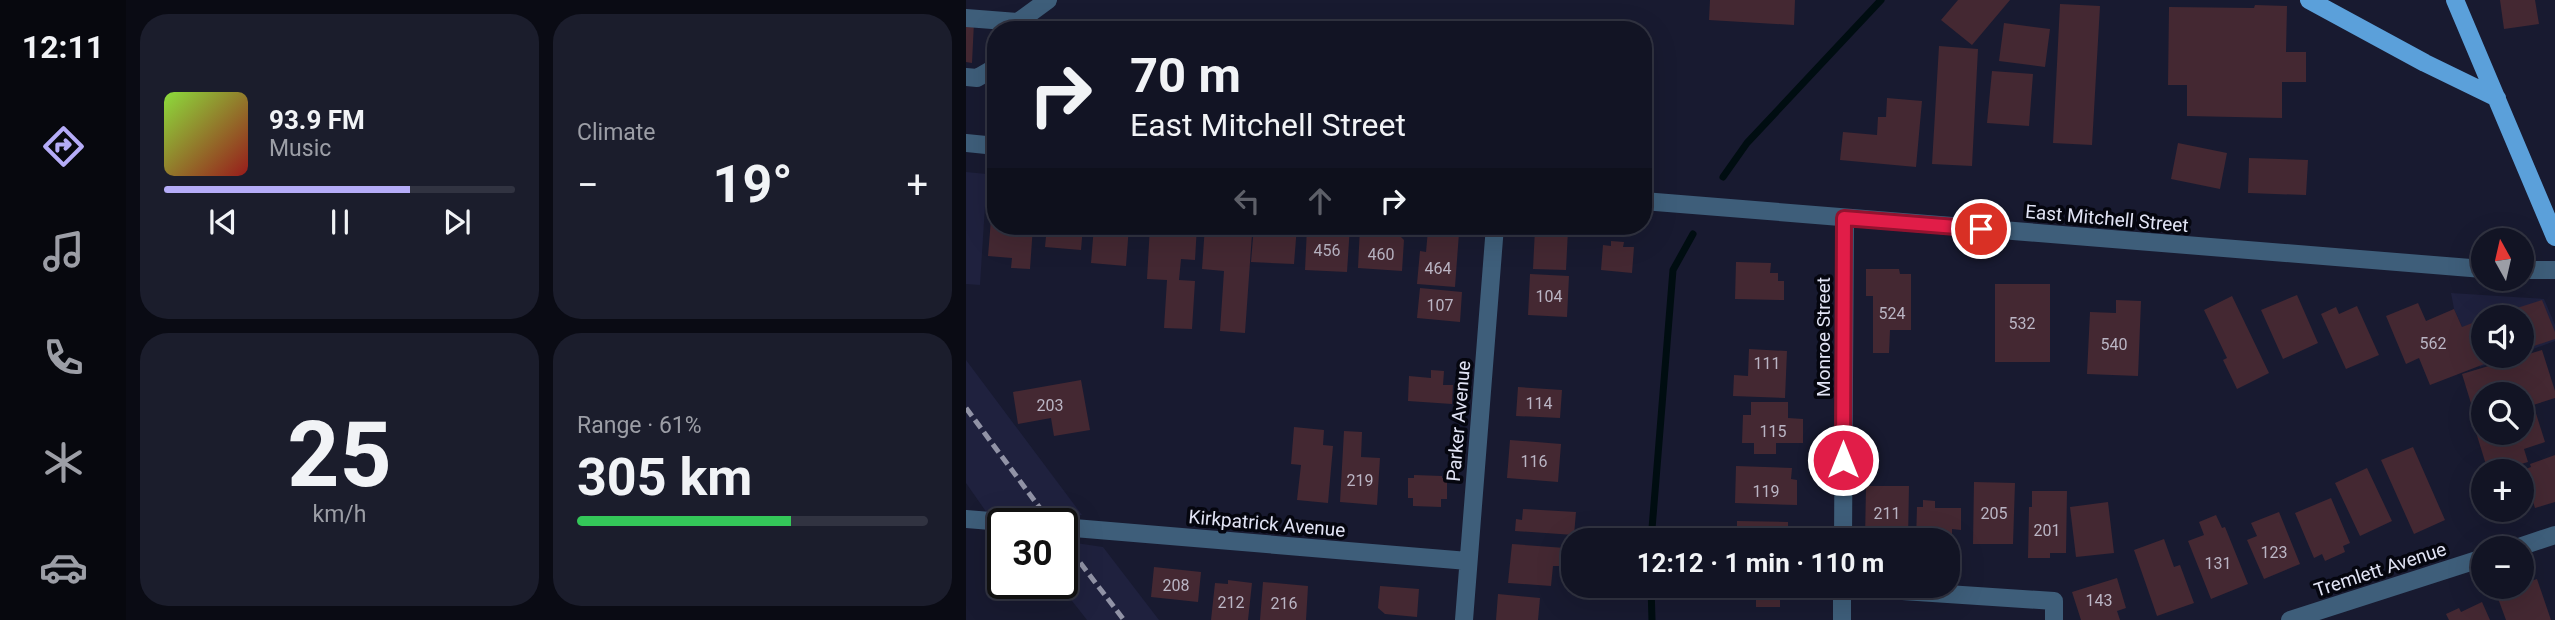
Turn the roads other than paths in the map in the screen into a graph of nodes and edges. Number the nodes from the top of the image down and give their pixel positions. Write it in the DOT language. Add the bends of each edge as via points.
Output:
graph roads {
  1 [pos="1048,0"];
  2 [pos="2309,0"];
  3 [pos="2455,0"];
  4 [pos="966,18"];
  5 [pos="987,21"];
  6 [pos="1022,21"];
  7 [pos="987,72"];
  8 [pos="966,77"];
  9 [pos="2497,98"];
  10 [pos="966,143"];
  11 [pos="987,145"];
  12 [pos="1652,202"];
  13 [pos="1844,218"];
  14 [pos="1494,235"];
  15 [pos="2555,237"];
  16 [pos="2471,268"];
  17 [pos="2534,270"];
  18 [pos="2555,270"];
  19 [pos="966,519"];
  20 [pos="987,521"];
  21 [pos="1078,528"];
  22 [pos="1843,528"];
  23 [pos="2555,536"];
  24 [pos="2534,542"];
  25 [pos="1468,561"];
  26 [pos="2471,562"];
  27 [pos="1960,595"];
  28 [pos="1843,598"];
  29 [pos="1464,620"];
  30 [pos="1842,620"];
  31 [pos="2054,620"];
  32 [pos="2290,620"];
  1 -- 6 [label="street"];
  2 -- 9 [label="main road"];
  3 -- 9 [label="main road"];
  4 -- 5 [label="street"];
  7 -- 8 [label="street"];
  9 -- 15 [label="main road"];
  10 -- 11 [label="street"];
  12 -- 13 [label="street, East Mitchell Street"];
  13 -- 16 [label="street, East Mitchell Street"];
  13 -- 22 [label="street, Monroe Street"];
  14 -- 25 [label="street, Parker Avenue"];
  17 -- 18 [label="street"];
  19 -- 20 [label="street"];
  21 -- 25 [label="street, Kirkpatrick Avenue"];
  23 -- 24 [label="street"];
  25 -- 29 [label="street, Parker Avenue"];
  26 -- 32 [label="street, Tremlett Avenue"];
  27 -- 31 [label="street" via="2054,601"];
  28 -- 30 [label="street"];
}
